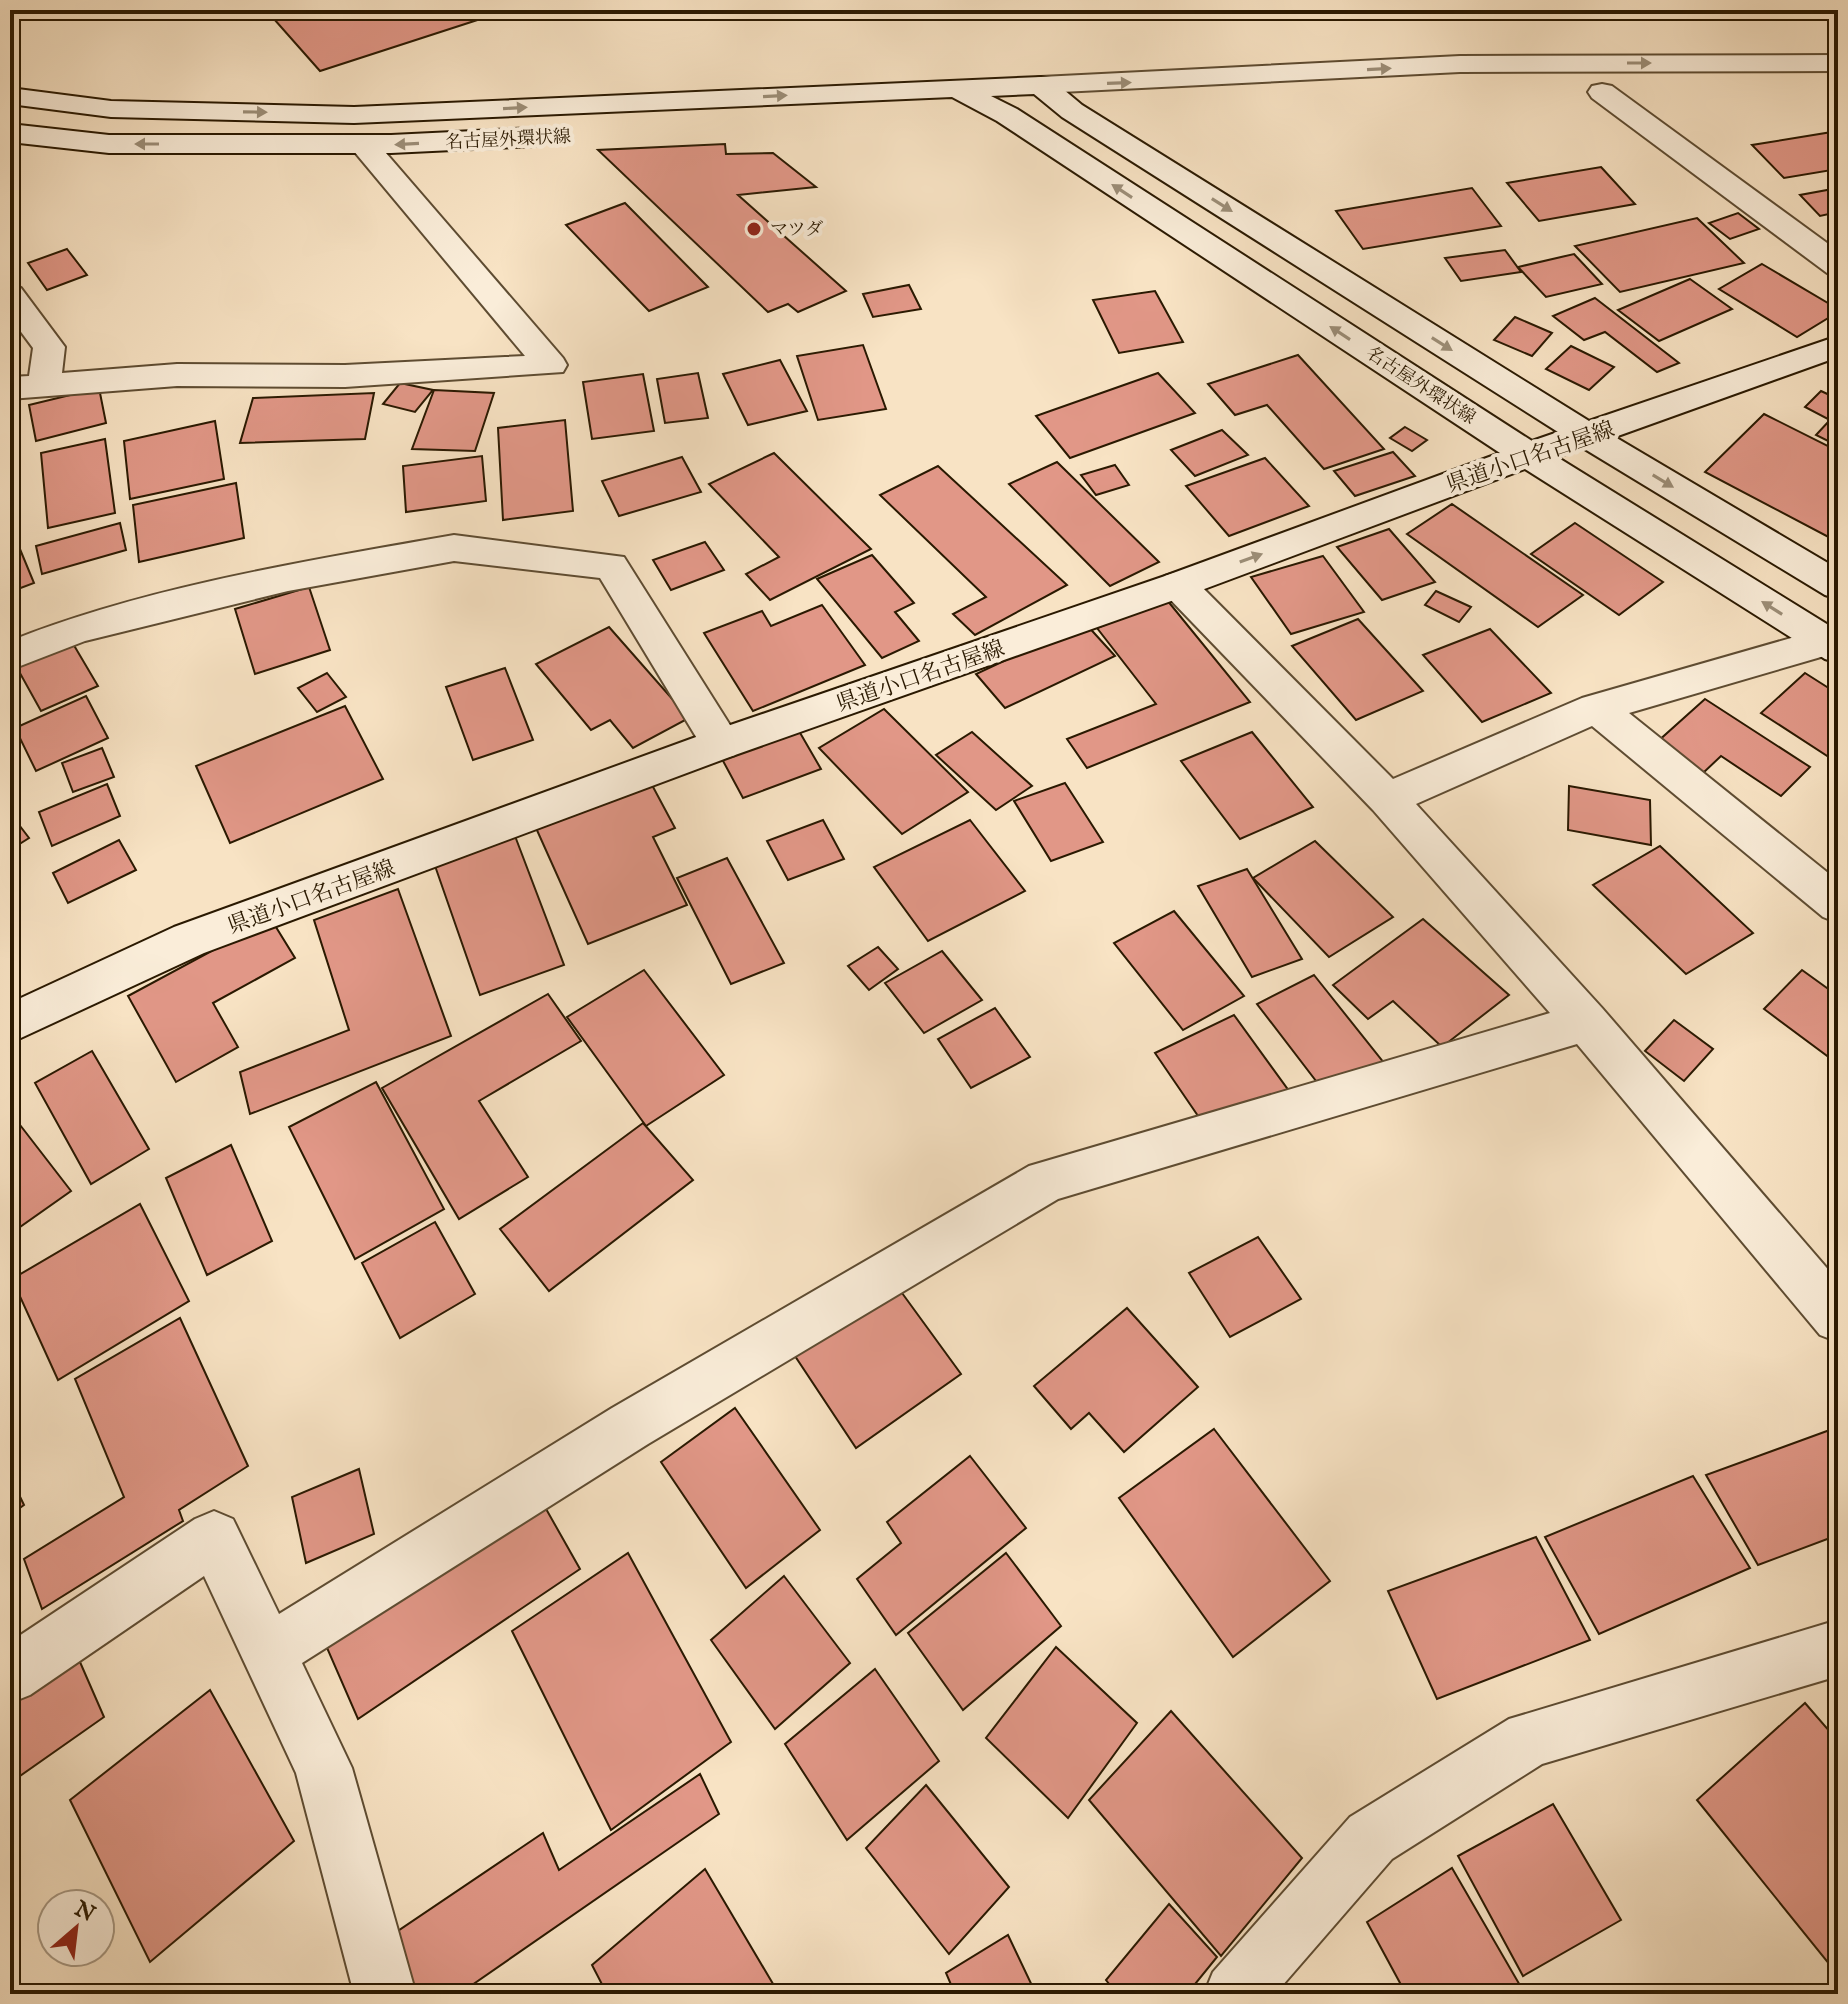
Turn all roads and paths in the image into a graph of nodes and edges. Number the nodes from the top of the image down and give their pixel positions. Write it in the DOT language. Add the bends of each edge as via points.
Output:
graph roads {
  1 [pos="1838,63"];
  2 [pos="1041,85"];
  3 [pos="1650,92"];
  4 [pos="10,96"];
  5 [pos="958,103"];
  6 [pos="1118,109"];
  7 [pos="1072,111"];
  8 [pos="1007,115"];
  9 [pos="10,133"];
  10 [pos="565,136"];
  11 [pos="363,144"];
  12 [pos="1838,266"];
  13 [pos="10,295"];
  14 [pos="1838,346"];
  15 [pos="44,385"];
  16 [pos="10,388"];
  17 [pos="1588,436"];
  18 [pos="1528,455"];
  19 [pos="1178,585"];
  20 [pos="1838,586"];
  21 [pos="1832,645"];
  22 [pos="10,656"];
  23 [pos="1596,708"];
  24 [pos="721,744"];
  25 [pos="1387,799"];
  26 [pos="1838,905"];
  27 [pos="1586,1022"];
  28 [pos="10,1024"];
  29 [pos="1838,1318"];
  30 [pos="1838,1648"];
  31 [pos="269,1652"];
  32 [pos="10,1675"];
  33 [pos="385,1994"];
  34 [pos="1235,1994"];
  2 -- 1 [label="street, 名古屋外環状線, one-way" via="1460,64"];
  2 -- 5 [label="street, 名古屋外環状線"];
  2 -- 7 [label="street"];
  3 -- 12 [label="street" via="1588,92"];
  4 -- 5 [label="street, 名古屋外環状線, one-way" via="111,109 354,115"];
  5 -- 8 [label="street, 名古屋外環状線"];
  6 -- 7 [label="street"];
  7 -- 8 [label="street"];
  7 -- 17 [label="street, one-way"];
  18 -- 8 [label="street, 名古屋外環状線, one-way"];
  11 -- 9 [label="street, 名古屋外環状線, one-way" via="109,144"];
  10 -- 11 [label="street, 名古屋外環状線, one-way"];
  11 -- 15 [label="street" via="551,365 345,376 177,375"];
  13 -- 15 [label="street" via="49,347"];
  14 -- 17 [label="street, 県道小口名古屋線"];
  15 -- 16 [label="street"];
  17 -- 18 [label="street, 県道小口名古屋線"];
  17 -- 20 [label="street, one-way"];
  19 -- 18 [label="street, 県道小口名古屋線, one-way"];
  21 -- 18 [label="street, 名古屋外環状線, one-way"];
  19 -- 24 [label="street, 県道小口名古屋線"];
  19 -- 25 [label="street"];
  21 -- 23 [label="street"];
  22 -- 24 [label="street" via="77,629 242,589 454,548 611,566"];
  23 -- 25 [label="street"];
  23 -- 26 [label="street"];
  24 -- 28 [label="street, 県道小口名古屋線" via="189,940"];
  25 -- 27 [label="street"];
  27 -- 29 [label="street"];
  27 -- 31 [label="street" via="1046,1181 630,1426"];
  30 -- 34 [label="street" via="1529,1739 1371,1838"];
  31 -- 32 [label="street" via="214,1538"];
  31 -- 33 [label="street" via="323,1768"];
}
